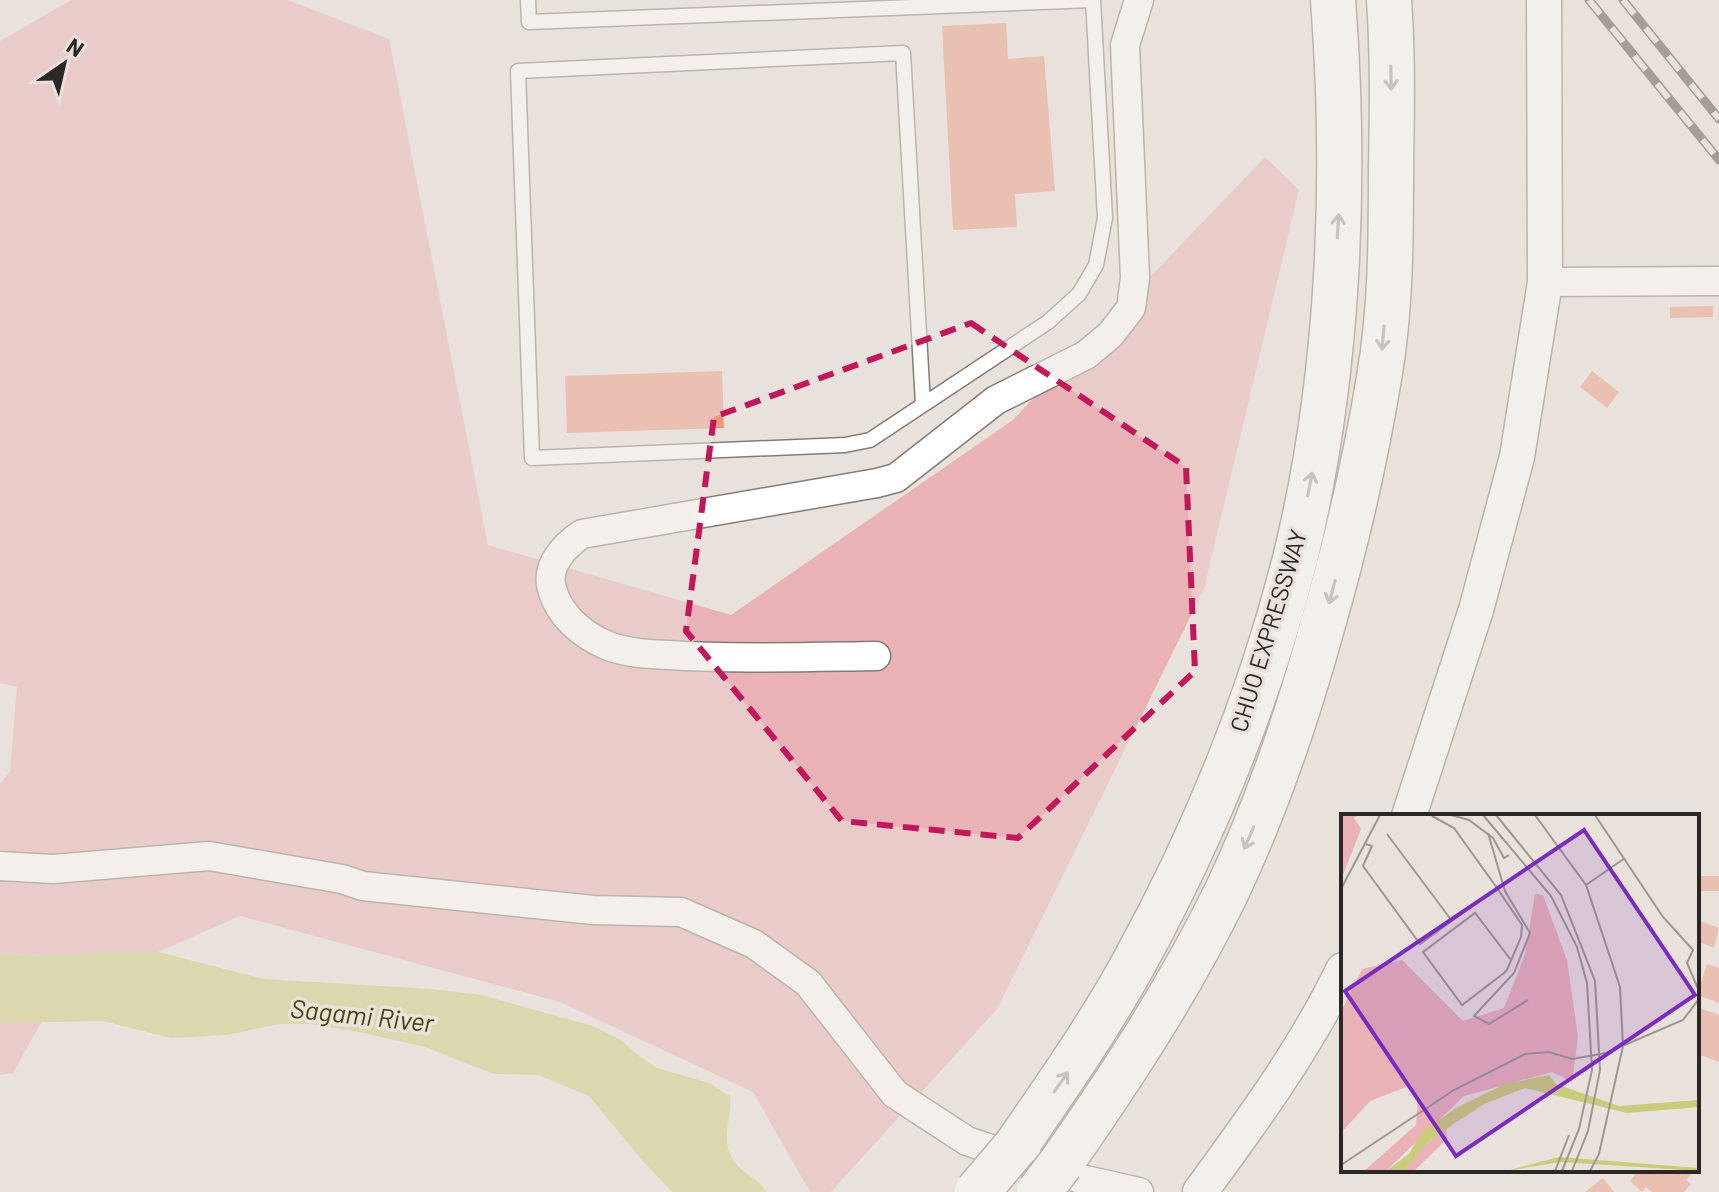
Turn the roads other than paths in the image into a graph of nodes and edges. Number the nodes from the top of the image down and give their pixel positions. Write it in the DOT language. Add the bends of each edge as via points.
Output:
graph roads {
  1 [pos="528,0"];
  2 [pos="1093,0"];
  3 [pos="1139,0"];
  4 [pos="1333,0"];
  5 [pos="1389,0"];
  6 [pos="1544,0"];
  7 [pos="765,6"];
  8 [pos="1719,281"];
  9 [pos="1545,282"];
  10 [pos="923,404"];
  11 [pos="876,656"];
  12 [pos="1410,814"];
  13 [pos="0,866"];
  14 [pos="1341,974"];
  15 [pos="1050,1177"];
  16 [pos="977,1192"];
  17 [pos="1139,1192"];
  18 [pos="1200,1192"];
  1 -- 7 [label="lane" via="529,22"];
  2 -- 7 [label="lane"];
  2 -- 10 [label="lane" via="1105,218 1096,265 1079,294 1048,322"];
  3 -- 11 [label="street" via="1125,45 1135,278 1131,308 1110,335 1086,355 996,400 896,478 582,534 556,559 550,585 559,608 575,627 606,645 646,654"];
  16 -- 4 [label="highway, CHUO EXPRESSWAY, one-way, bridge" via="1079,1056 1135,962 1184,866 1263,668 1295,558 1330,341 1340,116"];
  5 -- 15 [label="highway, CHUO EXPRESSWAY, one-way" via="1391,247 1381,360 1358,492 1303,697 1226,892 1177,987 1122,1077"];
  6 -- 9 [label="street"];
  8 -- 9 [label="street"];
  9 -- 12 [label="street" via="1517,457 1476,610"];
  10 -- 10 [label="lane" via="870,440 845,445 532,458 518,71 903,53"];
  13 -- 17 [label="street" via="53,869 209,856 363,886 593,910 681,912 754,944 808,983 895,1094 967,1141 1081,1179"];
  14 -- 18 [label="street" via="1251,1122"];
}
